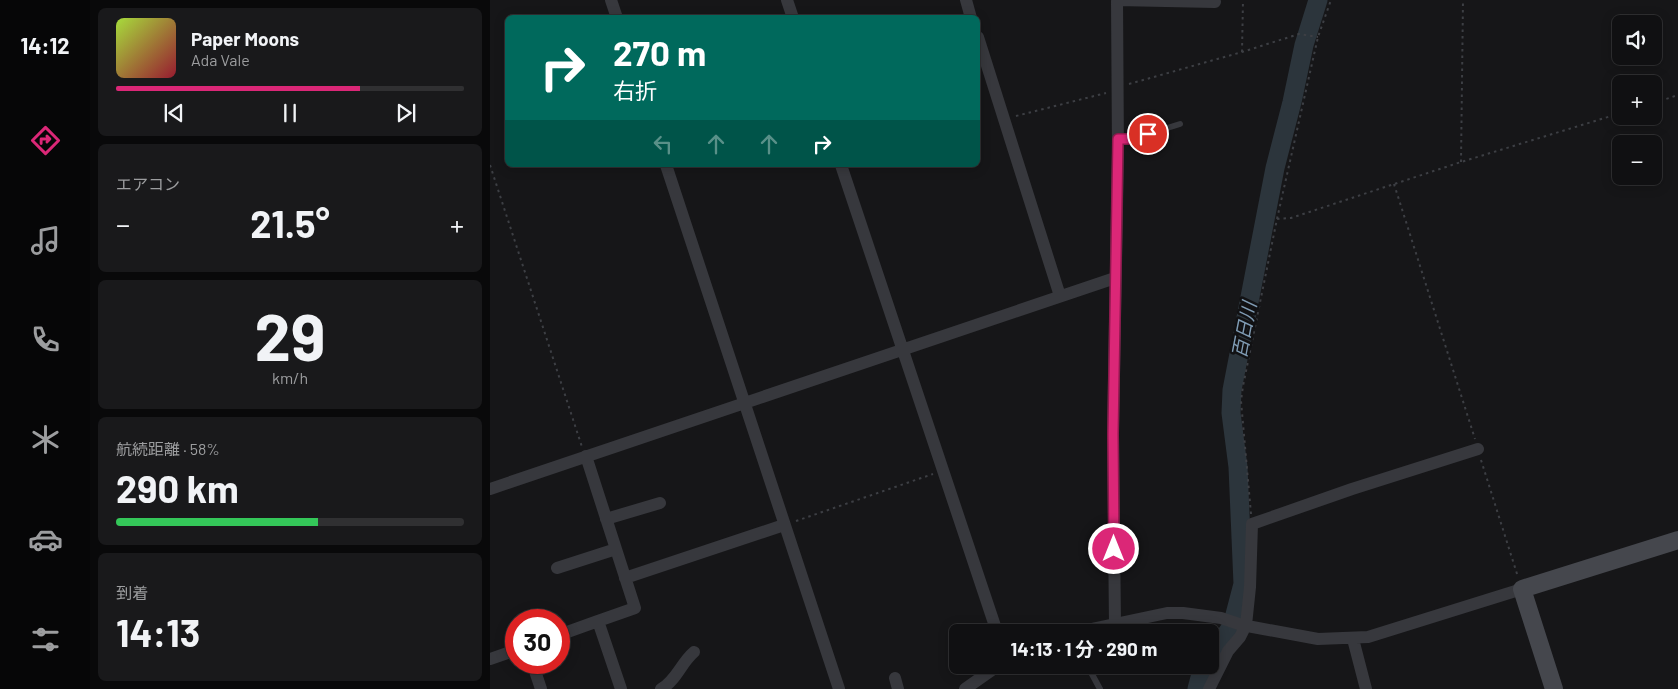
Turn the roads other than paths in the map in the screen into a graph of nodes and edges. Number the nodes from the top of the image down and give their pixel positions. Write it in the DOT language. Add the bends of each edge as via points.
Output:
graph roads {
  1 [pos="612,0"];
  2 [pos="787,0"];
  3 [pos="966,0"];
  4 [pos="1117,0"];
  5 [pos="1216,2"];
  6 [pos="616,15"];
  7 [pos="792,15"];
  8 [pos="970,15"];
  9 [pos="980,44"];
  10 [pos="1180,124"];
  11 [pos="1118,139"];
  12 [pos="667,167"];
  13 [pos="842,167"];
  14 [pos="1115,278"];
  15 [pos="1060,296"];
  16 [pos="902,349"];
  17 [pos="745,404"];
  18 [pos="1478,449"];
  19 [pos="586,456"];
  20 [pos="490,489"];
  21 [pos="660,503"];
  22 [pos="606,519"];
  23 [pos="784,525"];
  24 [pos="1678,540"];
  25 [pos="616,549"];
  26 [pos="557,568"];
  27 [pos="625,578"];
  28 [pos="1522,589"];
  29 [pos="598,621"];
  30 [pos="994,624"];
  31 [pos="1115,624"];
  32 [pos="1119,624"];
  33 [pos="1244,625"];
  34 [pos="570,631"];
  35 [pos="1354,639"];
  36 [pos="694,652"];
  37 [pos="505,654"];
  38 [pos="490,659"];
  39 [pos="536,674"];
  40 [pos="986,674"];
  41 [pos="1092,674"];
  42 [pos="541,689"];
  43 [pos="621,689"];
  44 [pos="661,689"];
  45 [pos="839,689"];
  46 [pos="964,689"];
  47 [pos="1100,689"];
  48 [pos="1209,689"];
  49 [pos="1366,689"];
  50 [pos="1554,689"];
  1 -- 6 [label="street"];
  2 -- 7 [label="street"];
  3 -- 8 [label="street"];
  4 -- 5 [label="street"];
  4 -- 11 [label="street"];
  9 -- 15 [label="street"];
  10 -- 11 [label="lane" via="1132,139"];
  11 -- 14 [label="street"];
  12 -- 17 [label="street"];
  13 -- 16 [label="street"];
  14 -- 15 [label="street"];
  14 -- 31 [label="street"];
  15 -- 16 [label="street"];
  16 -- 17 [label="street"];
  16 -- 30 [label="street"];
  17 -- 19 [label="street"];
  17 -- 23 [label="street"];
  18 -- 33 [label="street" via="1252,524 1250,587"];
  19 -- 20 [label="street"];
  19 -- 22 [label="street"];
  21 -- 22 [label="street"];
  22 -- 25 [label="street"];
  23 -- 27 [label="street"];
  23 -- 45 [label="street"];
  24 -- 28 [label="street"];
  25 -- 26 [label="street"];
  25 -- 27 [label="street"];
  27 -- 29 [label="street" via="635,608"];
  28 -- 35 [label="street"];
  28 -- 50 [label="street"];
  29 -- 34 [label="street"];
  29 -- 43 [label="street"];
  32 -- 33 [label="street" via="1167,613 1183,613"];
  33 -- 35 [label="street" via="1318,639"];
  33 -- 48 [label="street"];
  35 -- 49 [label="street"];
  36 -- 44 [label="street" via="669,685"];
  37 -- 38 [label="street"];
  39 -- 42 [label="street"];
  40 -- 46 [label="street"];
  41 -- 47 [label="lane"];
}
